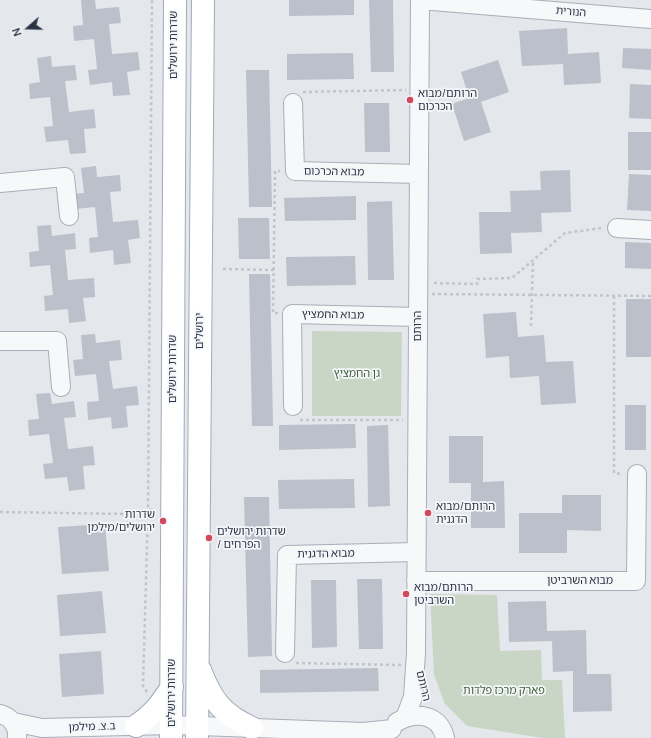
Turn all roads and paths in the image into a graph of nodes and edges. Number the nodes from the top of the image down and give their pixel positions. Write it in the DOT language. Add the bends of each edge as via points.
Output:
graph roads {
  1 [pos="152,0"];
  2 [pos="174,0"];
  3 [pos="203,0"];
  4 [pos="420,0"];
  5 [pos="651,19"];
  6 [pos="419,90"];
  7 [pos="293,102"];
  8 [pos="295,171"];
  9 [pos="419,174"];
  10 [pos="0,183"];
  11 [pos="69,216"];
  12 [pos="611,228"];
  13 [pos="651,230"];
  14 [pos="533,261"];
  15 [pos="223,269"];
  16 [pos="274,270"];
  17 [pos="425,294"];
  18 [pos="532,295"];
  19 [pos="614,296"];
  20 [pos="651,296"];
  21 [pos="292,314"];
  22 [pos="418,317"];
  23 [pos="531,326"];
  24 [pos="0,342"];
  25 [pos="61,387"];
  26 [pos="292,406"];
  27 [pos="417,420"];
  28 [pos="637,474"];
  29 [pos="172,506"];
  30 [pos="148,510"];
  31 [pos="0,512"];
  32 [pos="416,552"];
  33 [pos="416,581"];
  34 [pos="285,653"];
  35 [pos="415,659"];
  36 [pos="198,663"];
  37 [pos="172,687"];
  38 [pos="158,709"];
  39 [pos="10,724"];
  40 [pos="136,726"];
  41 [pos="252,728"];
  42 [pos="395,728"];
  43 [pos="439,728"];
  44 [pos="171,732"];
  45 [pos="197,732"];
  46 [pos="457,738"];
  1 -- 30 [label="path"];
  2 -- 29 [label="main road, שדרות ירושלים"];
  3 -- 36 [label="main road, ירושלים"];
  4 -- 5 [label="street, הנורית"];
  4 -- 6 [label="street, הרותם"];
  6 -- 7 [label="path" via="293,92"];
  6 -- 9 [label="street, הרותם"];
  7 -- 8 [label="street, מבוא הכרכום"];
  8 -- 9 [label="street, מבוא הכרכום"];
  8 -- 16 [label="path" via="275,171"];
  9 -- 17 [label="street, הרותם"];
  10 -- 11 [label="street" via="65,177"];
  12 -- 13 [label="street"];
  12 -- 14 [label="path" via="565,233"];
  14 -- 17 [label="path" via="512,278 477,279 477,284 432,283"];
  14 -- 18 [label="path"];
  15 -- 16 [label="path"];
  16 -- 21 [label="path" via="273,313"];
  17 -- 18 [label="path"];
  17 -- 22 [label="street, הרותם"];
  18 -- 19 [label="path"];
  18 -- 23 [label="path"];
  19 -- 20 [label="path"];
  19 -- 28 [label="path" via="614,474"];
  21 -- 22 [label="street, מבוא החמציץ"];
  21 -- 26 [label="street, מבוא החמציץ"];
  22 -- 27 [label="street, הרותם"];
  24 -- 25 [label="street" via="57,341"];
  26 -- 27 [label="path" via="292,420"];
  27 -- 32 [label="street, הרותם"];
  28 -- 33 [label="street, מבוא השרביטן" via="636,581"];
  29 -- 30 [label="path"];
  29 -- 37 [label="main road, שדרות ירושלים"];
  30 -- 31 [label="path" via="128,514"];
  30 -- 38 [label="path" via="143,686"];
  32 -- 33 [label="street, הרותם"];
  32 -- 34 [label="street, מבוא הדגנית" via="287,555"];
  33 -- 35 [label="street, הרותם"];
  34 -- 35 [label="path" via="284,662"];
  35 -- 42 [label="street, הרותם" via="413,697"];
  35 -- 43 [label="street, הרותם"];
  36 -- 41 [label="main road" via="216,702 230,716"];
  36 -- 45 [label="main road"];
  37 -- 38 [label="main road"];
  37 -- 44 [label="main road, שדרות ירושלים"];
  38 -- 40 [label="main road"];
  39 -- 40 [label="street, ב.צ. מילמן" via="42,728"];
  40 -- 44 [label="street, ב.צ. מילמן"];
  41 -- 42 [label="street, ב.צ. מילמן" via="364,732"];
  41 -- 45 [label="street, ב.צ. מילמן"];
  42 -- 43 [label="street, ב.צ. מילמן" via="418,715"];
  43 -- 46 [label="street"];
  44 -- 45 [label="street, ב.צ. מילמן"];
}
